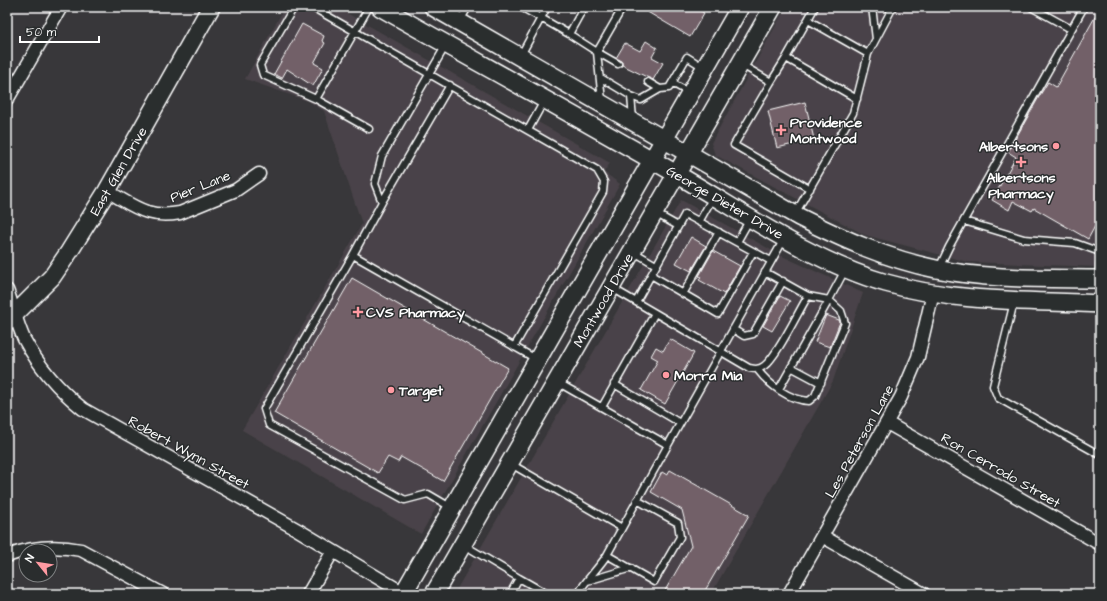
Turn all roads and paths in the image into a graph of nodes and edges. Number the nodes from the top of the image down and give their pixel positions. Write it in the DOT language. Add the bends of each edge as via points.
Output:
graph roads {
  1 [pos="61,7"];
  2 [pos="211,7"];
  3 [pos="294,7"];
  4 [pos="312,7"];
  5 [pos="369,7"];
  6 [pos="380,7"];
  7 [pos="433,7"];
  8 [pos="468,7"];
  9 [pos="521,7"];
  10 [pos="547,7"];
  11 [pos="584,7"];
  12 [pos="623,7"];
  13 [pos="740,7"];
  14 [pos="774,7"];
  15 [pos="815,7"];
  16 [pos="872,7"];
  17 [pos="893,7"];
  18 [pos="1031,7"];
  19 [pos="1084,7"];
  20 [pos="541,18"];
  21 [pos="808,20"];
  22 [pos="460,22"];
  23 [pos="1071,29"];
  24 [pos="355,31"];
  25 [pos="569,34"];
  26 [pos="876,40"];
  27 [pos="447,44"];
  28 [pos="597,52"];
  29 [pos="868,54"];
  30 [pos="520,56"];
  31 [pos="786,58"];
  32 [pos="618,64"];
  33 [pos="741,64"];
  34 [pos="706,68"];
  35 [pos="430,74"];
  36 [pos="600,78"];
  37 [pos="648,82"];
  38 [pos="770,82"];
  39 [pos="672,83"];
  40 [pos="450,85"];
  41 [pos="660,89"];
  42 [pos="691,94"];
  43 [pos="631,96"];
  44 [pos="316,99"];
  45 [pos="856,99"];
  46 [pos="7,100"];
  47 [pos="545,100"];
  48 [pos="603,104"];
  49 [pos="633,122"];
  50 [pos="369,129"];
  51 [pos="528,130"];
  52 [pos="665,140"];
  53 [pos="689,154"];
  54 [pos="653,161"];
  55 [pos="259,174"];
  56 [pos="677,174"];
  57 [pos="810,189"];
  58 [pos="107,191"];
  59 [pos="714,196"];
  60 [pos="382,202"];
  61 [pos="654,213"];
  62 [pos="795,215"];
  63 [pos="751,217"];
  64 [pos="964,221"];
  65 [pos="699,222"];
  66 [pos="678,226"];
  67 [pos="718,232"];
  68 [pos="785,237"];
  69 [pos="737,242"];
  70 [pos="632,251"];
  71 [pos="754,252"];
  72 [pos="1100,252"];
  73 [pos="353,255"];
  74 [pos="771,261"];
  75 [pos="656,265"];
  76 [pos="846,269"];
  77 [pos="939,270"];
  78 [pos="765,272"];
  79 [pos="1099,274"];
  80 [pos="650,275"];
  81 [pos="783,281"];
  82 [pos="611,288"];
  83 [pos="7,290"];
  84 [pos="933,293"];
  85 [pos="683,294"];
  86 [pos="808,296"];
  87 [pos="829,300"];
  88 [pos="1014,301"];
  89 [pos="636,302"];
  90 [pos="1100,304"];
  91 [pos="655,313"];
  92 [pos="12,318"];
  93 [pos="733,329"];
  94 [pos="514,347"];
  95 [pos="720,351"];
  96 [pos="539,361"];
  97 [pos="791,367"];
  98 [pos="757,369"];
  99 [pos="558,377"];
  100 [pos="820,383"];
  101 [pos="614,384"];
  102 [pos="779,389"];
  103 [pos="602,407"];
  104 [pos="680,423"];
  105 [pos="887,423"];
  106 [pos="668,445"];
  107 [pos="1100,454"];
  108 [pos="509,463"];
  109 [pos="637,500"];
  110 [pos="453,508"];
  111 [pos="622,528"];
  112 [pos="822,536"];
  113 [pos="462,544"];
  114 [pos="1100,544"];
  115 [pos="333,551"];
  116 [pos="607,555"];
  117 [pos="7,556"];
  118 [pos="631,568"];
  119 [pos="519,578"];
  120 [pos="585,581"];
  121 [pos="164,594"];
  122 [pos="308,594"];
  123 [pos="404,594"];
  124 [pos="434,594"];
  125 [pos="510,594"];
  126 [pos="547,594"];
  127 [pos="578,594"];
  128 [pos="789,594"];
  129 [pos="924,594"];
  1 -- 46 [label="street"];
  2 -- 58 [label="main road, East Glen Drive"];
  3 -- 44 [label="lane" via="260,65 263,75"];
  4 -- 24 [label="lane"];
  5 -- 24 [label="lane"];
  6 -- 27 [label="main road, George Dieter Drive"];
  7 -- 22 [label="main road, George Dieter Drive"];
  8 -- 22 [label="lane"];
  9 -- 20 [label="lane"];
  10 -- 20 [label="lane"];
  11 -- 25 [label="lane"];
  12 -- 28 [label="lane"];
  13 -- 34 [label="main road, Montwood Drive"];
  14 -- 33 [label="main road, Montwood Drive"];
  15 -- 21 [label="lane"];
  16 -- 26 [label="lane"];
  17 -- 26 [label="lane"];
  18 -- 23 [label="lane"];
  19 -- 23 [label="lane"];
  20 -- 25 [label="lane"];
  20 -- 30 [label="lane"];
  21 -- 29 [label="lane"];
  21 -- 31 [label="lane"];
  22 -- 27 [label="main road"];
  22 -- 30 [label="main road, George Dieter Drive"];
  23 -- 64 [label="lane"];
  24 -- 35 [label="lane"];
  24 -- 44 [label="lane"];
  25 -- 28 [label="lane"];
  26 -- 29 [label="lane"];
  27 -- 35 [label="lane"];
  27 -- 47 [label="main road, George Dieter Drive"];
  28 -- 32 [label="lane"];
  28 -- 36 [label="lane"];
  29 -- 45 [label="lane"];
  30 -- 48 [label="main road, George Dieter Drive"];
  31 -- 38 [label="lane"];
  31 -- 45 [label="lane"];
  33 -- 38 [label="lane"];
  33 -- 53 [label="main road, Montwood Drive"];
  34 -- 39 [label="lane" via="687,57"];
  34 -- 42 [label="main road, Montwood Drive"];
  35 -- 40 [label="lane"];
  35 -- 60 [label="lane" via="382,156 375,184"];
  36 -- 43 [label="lane"];
  36 -- 48 [label="lane"];
  37 -- 41 [label="lane"];
  38 -- 57 [label="lane" via="734,145"];
  39 -- 41 [label="lane" via="669,88"];
  39 -- 42 [label="lane"];
  40 -- 51 [label="lane"];
  40 -- 60 [label="lane"];
  41 -- 43 [label="lane" via="641,100"];
  42 -- 52 [label="main road, Montwood Drive"];
  43 -- 49 [label="lane"];
  44 -- 50 [label="lane"];
  45 -- 57 [label="lane" via="853,113"];
  47 -- 51 [label="lane"];
  47 -- 54 [label="main road, George Dieter Drive"];
  48 -- 49 [label="main road, George Dieter Drive"];
  49 -- 52 [label="main road, George Dieter Drive"];
  51 -- 94 [label="lane" via="597,170 604,182 603,192"];
  52 -- 53 [label="main road, George Dieter Drive"];
  52 -- 54 [label="main road, Montwood Drive"];
  53 -- 56 [label="main road, Montwood Drive"];
  53 -- 62 [label="main road, George Dieter Drive"];
  54 -- 56 [label="main road, George Dieter Drive"];
  54 -- 96 [label="main road, Montwood Drive"];
  55 -- 58 [label="street, Pier Lane" via="236,190 180,213 150,214"];
  56 -- 59 [label="main road, George Dieter Drive"];
  56 -- 61 [label="main road, Montwood Drive"];
  57 -- 62 [label="lane"];
  58 -- 92 [label="main road, East Glen Drive" via="52,277"];
  59 -- 63 [label="main road, George Dieter Drive"];
  59 -- 65 [label="lane"];
  60 -- 73 [label="lane"];
  61 -- 66 [label="lane"];
  61 -- 70 [label="main road, Montwood Drive"];
  62 -- 77 [label="main road, George Dieter Drive" via="866,248"];
  63 -- 68 [label="main road, George Dieter Drive"];
  63 -- 69 [label="lane"];
  64 -- 72 [label="lane" via="1024,239 1075,243"];
  64 -- 77 [label="lane"];
  65 -- 66 [label="lane" via="685,214"];
  65 -- 67 [label="lane"];
  66 -- 75 [label="lane"];
  67 -- 69 [label="lane"];
  67 -- 85 [label="lane"];
  68 -- 74 [label="lane"];
  68 -- 76 [label="main road, George Dieter Drive"];
  69 -- 71 [label="lane"];
  70 -- 75 [label="lane"];
  70 -- 82 [label="main road, Montwood Drive"];
  71 -- 74 [label="lane"];
  71 -- 85 [label="lane" via="718,314"];
  73 -- 94 [label="lane"];
  73 -- 110 [label="lane" via="264,409 269,425 405,500 428,494"];
  74 -- 78 [label="lane"];
  75 -- 80 [label="lane"];
  76 -- 84 [label="main road, George Dieter Drive" via="887,283"];
  76 -- 87 [label="lane"];
  77 -- 79 [label="main road, George Dieter Drive" via="1002,276"];
  77 -- 84 [label="main road"];
  78 -- 81 [label="lane"];
  78 -- 93 [label="lane"];
  80 -- 85 [label="lane"];
  80 -- 89 [label="lane"];
  81 -- 86 [label="lane"];
  81 -- 93 [label="lane" via="753,334 744,336"];
  82 -- 89 [label="lane"];
  82 -- 99 [label="main road, Montwood Drive"];
  83 -- 92 [label="street, Robert Wynn Street"];
  84 -- 88 [label="main road, George Dieter Drive"];
  84 -- 105 [label="street, Les Peterson Lane" via="918,357 910,379"];
  86 -- 87 [label="lane"];
  86 -- 98 [label="lane" via="774,355 764,366"];
  87 -- 97 [label="lane"];
  87 -- 100 [label="lane" via="841,311 845,323"];
  88 -- 90 [label="main road, George Dieter Drive"];
  88 -- 107 [label="lane" via="992,386 998,398"];
  89 -- 91 [label="lane"];
  91 -- 95 [label="lane"];
  91 -- 101 [label="lane"];
  92 -- 115 [label="street, Robert Wynn Street" via="48,375 83,409"];
  93 -- 95 [label="lane"];
  94 -- 96 [label="lane"];
  95 -- 98 [label="lane" via="749,368"];
  95 -- 104 [label="lane"];
  96 -- 99 [label="main road"];
  96 -- 110 [label="main road, Montwood Drive"];
  97 -- 100 [label="lane"];
  97 -- 102 [label="lane"];
  98 -- 102 [label="lane" via="766,381"];
  99 -- 103 [label="lane"];
  99 -- 108 [label="main road, Montwood Drive"];
  100 -- 102 [label="lane" via="815,396 809,401 799,400"];
  101 -- 103 [label="lane"];
  101 -- 104 [label="lane"];
  103 -- 106 [label="lane"];
  104 -- 106 [label="lane"];
  105 -- 112 [label="street, Les Peterson Lane"];
  105 -- 114 [label="street, Ron Cerrodo Street"];
  106 -- 109 [label="lane"];
  108 -- 111 [label="lane"];
  108 -- 113 [label="main road, Montwood Drive"];
  109 -- 111 [label="lane"];
  109 -- 118 [label="lane" via="678,524 680,538 654,582"];
  110 -- 123 [label="main road, Montwood Drive"];
  111 -- 116 [label="lane"];
  112 -- 128 [label="street, Les Peterson Lane"];
  112 -- 129 [label="street"];
  113 -- 119 [label="lane"];
  113 -- 124 [label="main road, Montwood Drive"];
  115 -- 122 [label="street"];
  115 -- 123 [label="street, Robert Wynn Street"];
  116 -- 118 [label="lane"];
  116 -- 120 [label="lane" via="597,571"];
  117 -- 121 [label="street" via="48,547 81,550"];
  118 -- 120 [label="lane"];
  119 -- 125 [label="lane"];
  119 -- 126 [label="lane"];
  120 -- 127 [label="lane"];
}
